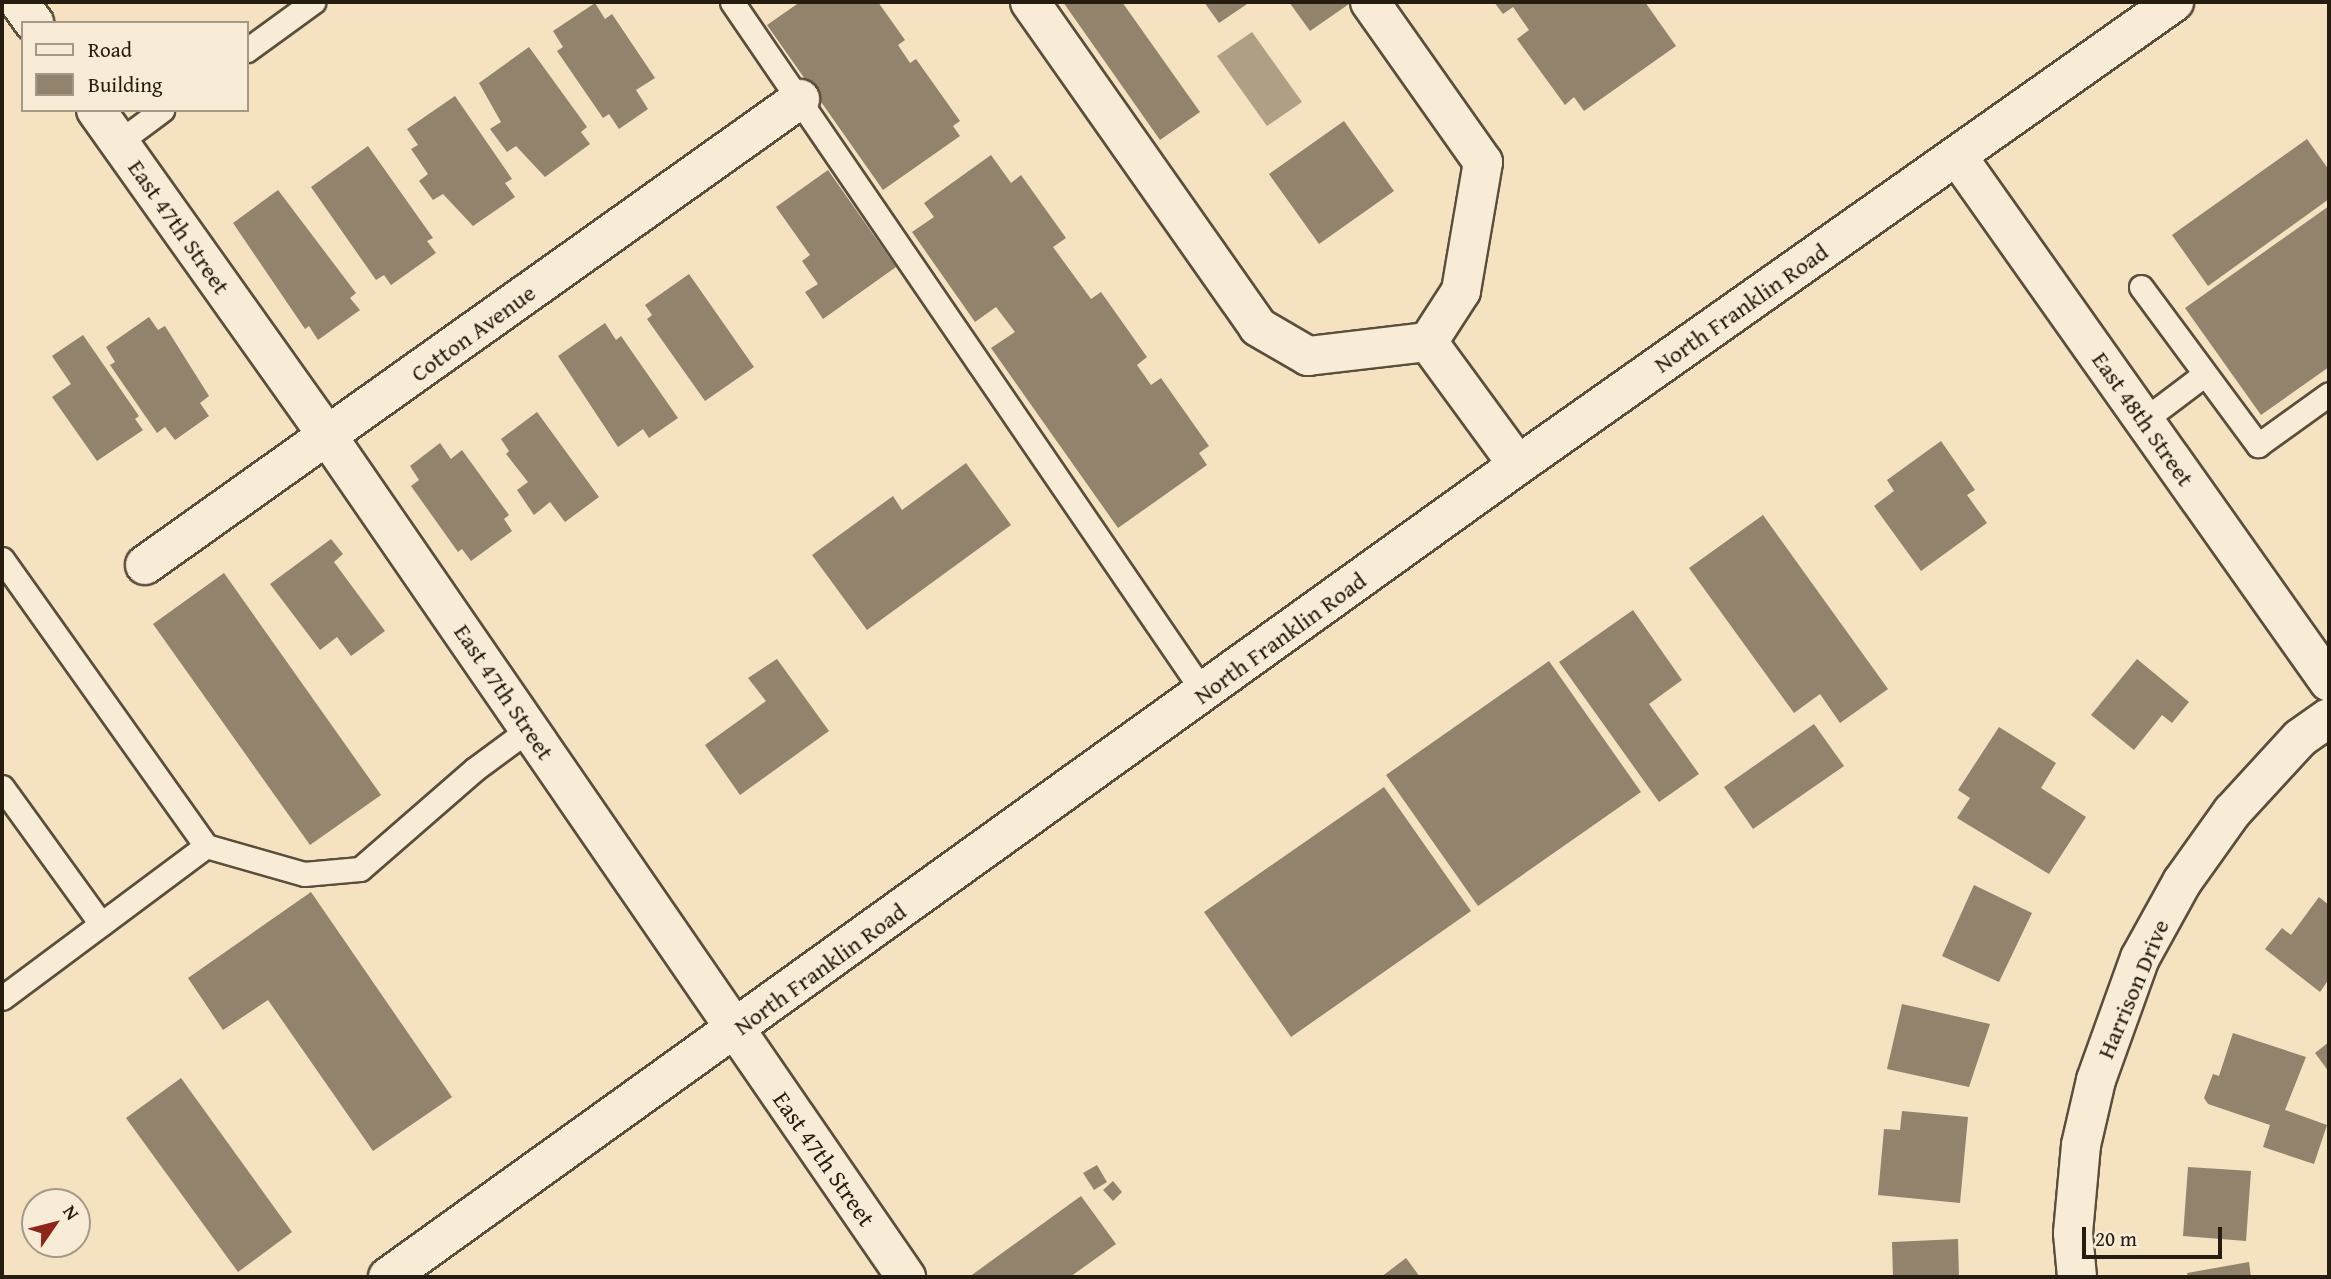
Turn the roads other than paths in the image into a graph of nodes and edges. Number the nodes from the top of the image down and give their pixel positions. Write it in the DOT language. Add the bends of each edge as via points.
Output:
graph roads {
  1 [pos="19,2"];
  2 [pos="313,2"];
  3 [pos="732,2"];
  4 [pos="1030,2"];
  5 [pos="1370,2"];
  6 [pos="2174,2"];
  7 [pos="33,21"];
  8 [pos="248,49"];
  9 [pos="800,99"];
  10 [pos="97,112"];
  11 [pos="159,112"];
  12 [pos="119,142"];
  13 [pos="1957,156"];
  14 [pos="2140,287"];
  15 [pos="1428,342"];
  16 [pos="2205,373"];
  17 [pos="2329,394"];
  18 [pos="2144,420"];
  19 [pos="328,437"];
  20 [pos="1518,465"];
  21 [pos="2,559"];
  22 [pos="145,565"];
  23 [pos="2329,682"];
  24 [pos="1204,693"];
  25 [pos="2329,718"];
  26 [pos="529,729"];
  27 [pos="2,787"];
  28 [pos="206,846"];
  29 [pos="101,924"];
  30 [pos="2,998"];
  31 [pos="735,1030"];
  32 [pos="388,1277"];
  33 [pos="905,1277"];
  34 [pos="2077,1277"];
  1 -- 7 [label="street"];
  2 -- 8 [label="lane"];
  3 -- 9 [label="lane"];
  4 -- 15 [label="street" via="1258,327 1308,356"];
  5 -- 15 [label="street" via="1483,162 1461,291"];
  6 -- 13 [label="street, North Franklin Road"];
  9 -- 19 [label="street, Cotton Avenue"];
  9 -- 24 [label="lane"];
  10 -- 12 [label="street, East 47th Street"];
  11 -- 12 [label="lane"];
  12 -- 19 [label="street, East 47th Street"];
  13 -- 18 [label="street, East 48th Street"];
  13 -- 20 [label="street, North Franklin Road"];
  14 -- 16 [label="lane"];
  15 -- 20 [label="street"];
  16 -- 17 [label="lane" via="2258,445"];
  16 -- 18 [label="lane"];
  18 -- 23 [label="street, East 48th Street"];
  19 -- 22 [label="street, Cotton Avenue"];
  19 -- 26 [label="street, East 47th Street"];
  20 -- 24 [label="street, North Franklin Road"];
  21 -- 28 [label="lane"];
  24 -- 31 [label="street, North Franklin Road"];
  25 -- 34 [label="street, Harrison Drive" via="2300,738 2232,813 2182,882 2140,958 2096,1080 2081,1145 2073,1233"];
  26 -- 28 [label="lane" via="475,769 360,869 304,874"];
  26 -- 31 [label="street, East 47th Street"];
  27 -- 29 [label="lane"];
  28 -- 29 [label="lane"];
  29 -- 30 [label="lane"];
  31 -- 32 [label="street, North Franklin Road"];
  31 -- 33 [label="street, East 47th Street"];
}
